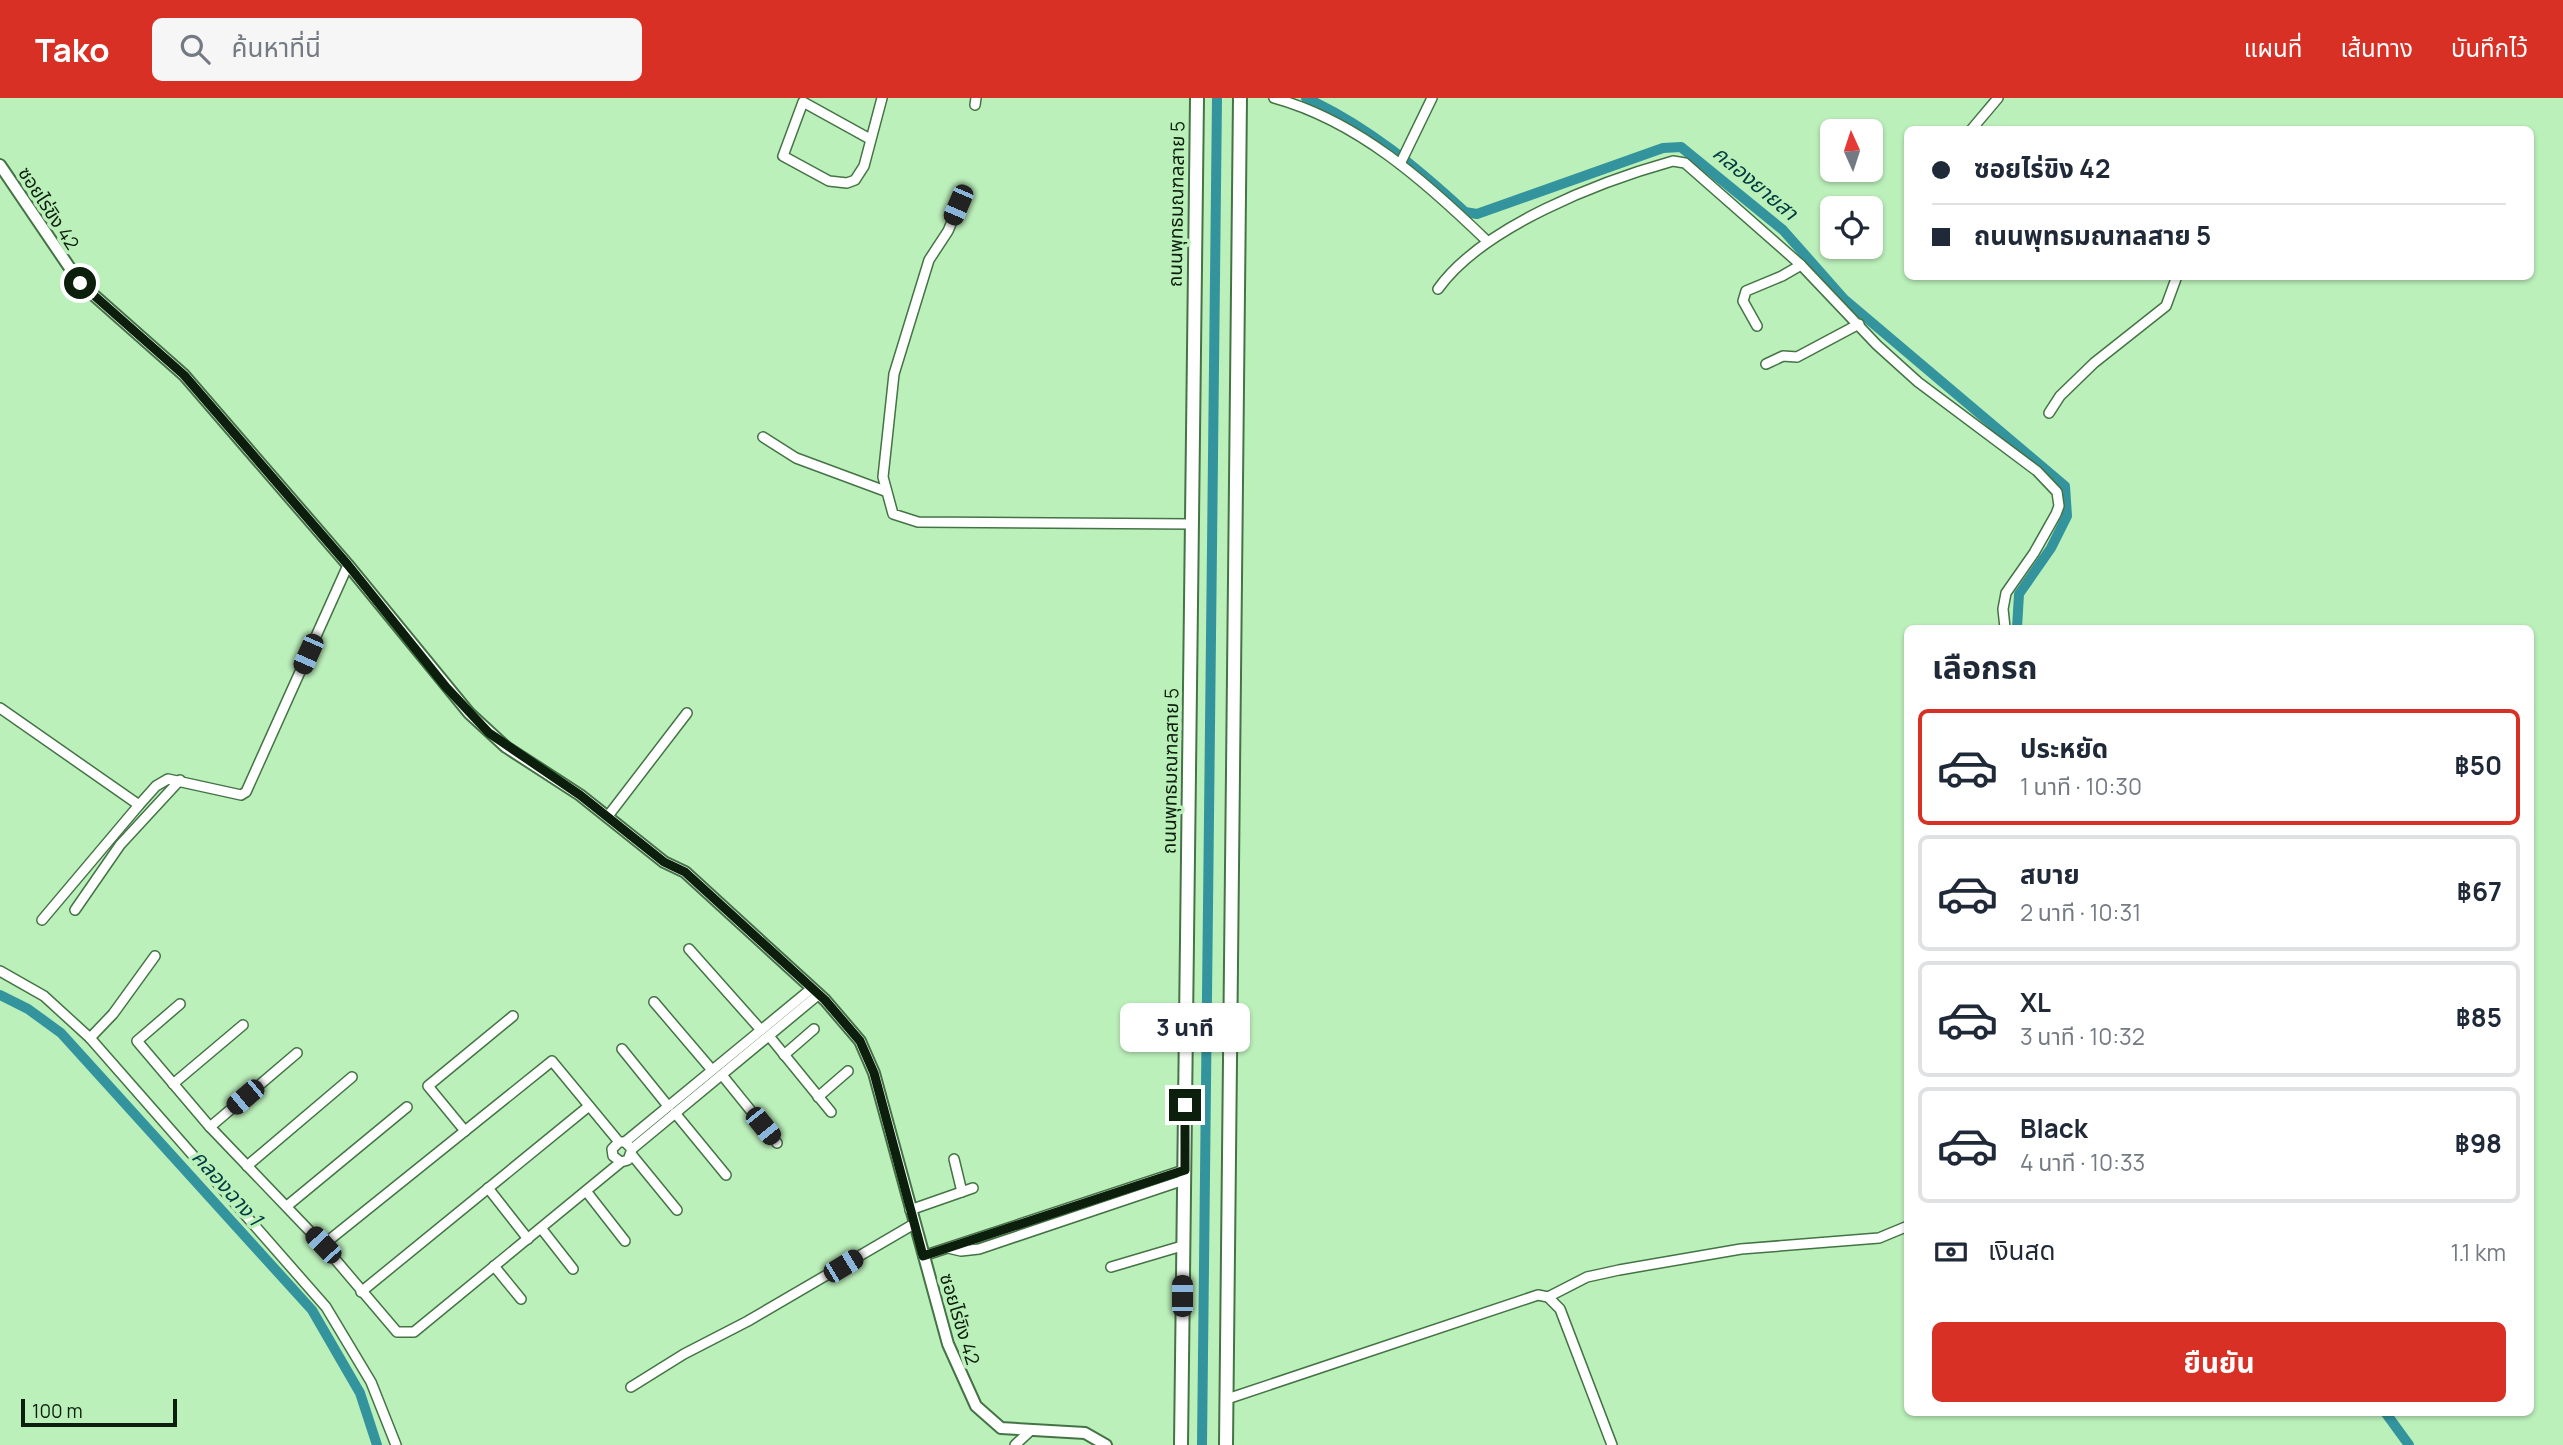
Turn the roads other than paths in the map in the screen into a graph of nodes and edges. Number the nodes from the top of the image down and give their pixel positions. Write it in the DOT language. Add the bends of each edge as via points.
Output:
graph roads {
  1 [pos="882,98"];
  2 [pos="1197,98"];
  3 [pos="1240,98"];
  4 [pos="1274,98"];
  5 [pos="1432,98"];
  6 [pos="1998,98"];
  7 [pos="1974,126"];
  8 [pos="870,139"];
  9 [pos="1401,163"];
  10 [pos="0,165"];
  11 [pos="958,205"];
  12 [pos="1487,241"];
  13 [pos="1801,265"];
  14 [pos="2176,280"];
  15 [pos="1438,289"];
  16 [pos="1859,324"];
  17 [pos="1757,326"];
  18 [pos="1766,364"];
  19 [pos="2049,413"];
  20 [pos="763,437"];
  21 [pos="886,491"];
  22 [pos="1192,524"];
  23 [pos="348,565"];
  24 [pos="2005,625"];
  25 [pos="0,708"];
  26 [pos="687,713"];
  27 [pos="180,780"];
  28 [pos="138,805"];
  29 [pos="608,816"];
  30 [pos="75,910"];
  31 [pos="42,920"];
  32 [pos="690,949"];
  33 [pos="155,956"];
  34 [pos="0,971"];
  35 [pos="815,992"];
  36 [pos="654,1002"];
  37 [pos="180,1004"];
  38 [pos="513,1016"];
  39 [pos="243,1025"];
  40 [pos="814,1029"];
  41 [pos="765,1033"];
  42 [pos="90,1038"];
  43 [pos="622,1049"];
  44 [pos="297,1053"];
  45 [pos="784,1055"];
  46 [pos="848,1071"];
  47 [pos="717,1072"];
  48 [pos="352,1077"];
  49 [pos="173,1084"];
  50 [pos="818,1097"];
  51 [pos="589,1106"];
  52 [pos="407,1107"];
  53 [pos="672,1110"];
  54 [pos="831,1112"];
  55 [pos="210,1127"];
  56 [pos="465,1131"];
  57 [pos="777,1143"];
  58 [pos="627,1147"];
  59 [pos="954,1159"];
  60 [pos="621,1162"];
  61 [pos="247,1166"];
  62 [pos="726,1174"];
  63 [pos="1184,1175"];
  64 [pos="488,1188"];
  65 [pos="973,1188"];
  66 [pos="586,1191"];
  67 [pos="962,1192"];
  68 [pos="287,1206"];
  69 [pos="677,1210"];
  70 [pos="910,1210"];
  71 [pos="914,1224"];
  72 [pos="541,1228"];
  73 [pos="1904,1228"];
  74 [pos="528,1238"];
  75 [pos="625,1241"];
  76 [pos="323,1245"];
  77 [pos="1182,1246"];
  78 [pos="923,1256"];
  79 [pos="495,1266"];
  80 [pos="1111,1267"];
  81 [pos="573,1269"];
  82 [pos="360,1292"];
  83 [pos="1548,1297"];
  84 [pos="521,1299"];
  85 [pos="631,1388"];
  86 [pos="1227,1399"];
  87 [pos="1029,1432"];
  88 [pos="396,1445"];
  89 [pos="1015,1445"];
  90 [pos="1106,1445"];
  91 [pos="1181,1445"];
  92 [pos="1226,1445"];
  93 [pos="1612,1445"];
  1 -- 8 [label="street"];
  2 -- 22 [label="main road, ถนนพุทธมณฑลสาย 5"];
  3 -- 86 [label="main road"];
  4 -- 9 [label="street" via="1338,124"];
  5 -- 9 [label="street"];
  6 -- 7 [label="street"];
  8 -- 8 [label="street" via="803,102 783,156 829,181 847,183 862,172"];
  9 -- 12 [label="street"];
  10 -- 23 [label="street, ซอยไร่ขิง 42" via="80,283 184,375"];
  11 -- 21 [label="street" via="929,260 894,374 883,477"];
  12 -- 13 [label="street" via="1601,183 1679,161"];
  12 -- 15 [label="street"];
  13 -- 16 [label="street"];
  13 -- 17 [label="street" via="1746,291 1743,301"];
  14 -- 19 [label="street" via="2166,306 2094,363"];
  16 -- 18 [label="street" via="1797,357 1783,356"];
  16 -- 24 [label="street" via="1918,382 2038,471 2057,492 2056,514 2006,593"];
  20 -- 21 [label="street" via="796,458"];
  21 -- 22 [label="street" via="893,514 918,522"];
  22 -- 63 [label="main road, ถนนพุทธมณฑลสาย 5"];
  23 -- 27 [label="street" via="246,792 235,796"];
  23 -- 29 [label="street, ซอยไร่ขิง 42" via="489,733"];
  25 -- 28 [label="street"];
  26 -- 29 [label="street"];
  27 -- 28 [label="street" via="162,781"];
  27 -- 30 [label="street" via="120,845"];
  28 -- 31 [label="street"];
  29 -- 35 [label="street, ซอยไร่ขิง 42" via="664,862 685,872"];
  32 -- 41 [label="street"];
  33 -- 42 [label="street"];
  34 -- 42 [label="street" via="44,996"];
  35 -- 41 [label="street"];
  35 -- 70 [label="street, ซอยไร่ขิง 42" via="853,1029 867,1053"];
  36 -- 47 [label="street"];
  37 -- 49 [label="street" via="138,1041"];
  38 -- 56 [label="street" via="428,1086"];
  39 -- 49 [label="street"];
  40 -- 45 [label="street"];
  41 -- 45 [label="street"];
  41 -- 47 [label="street"];
  42 -- 88 [label="street" via="326,1307 372,1382"];
  43 -- 53 [label="street"];
  44 -- 55 [label="street"];
  45 -- 50 [label="street"];
  46 -- 50 [label="street"];
  47 -- 53 [label="street"];
  47 -- 57 [label="street"];
  48 -- 61 [label="street"];
  49 -- 55 [label="street"];
  50 -- 54 [label="street"];
  51 -- 56 [label="street" via="552,1061"];
  51 -- 58 [label="street"];
  51 -- 64 [label="street"];
  52 -- 68 [label="street"];
  53 -- 58 [label="street"];
  53 -- 62 [label="street"];
  55 -- 61 [label="street"];
  56 -- 76 [label="street"];
  58 -- 60 [label="street"];
  58 -- 60 [label="street" via="612,1153"];
  58 -- 69 [label="street"];
  59 -- 67 [label="street"];
  60 -- 66 [label="street"];
  61 -- 68 [label="street"];
  63 -- 77 [label="main road, ถนนพุทธมณฑลสาย 5"];
  63 -- 78 [label="street" via="979,1249 946,1248"];
  64 -- 74 [label="street"];
  64 -- 82 [label="street"];
  65 -- 67 [label="street"];
  66 -- 72 [label="street"];
  66 -- 75 [label="street"];
  67 -- 70 [label="street"];
  68 -- 76 [label="street"];
  70 -- 71 [label="street, ซอยไร่ขิง 42"];
  71 -- 78 [label="street, ซอยไร่ขิง 42"];
  71 -- 85 [label="street"];
  72 -- 74 [label="street"];
  72 -- 81 [label="street"];
  73 -- 83 [label="street" via="1879,1238 1741,1249 1619,1270 1587,1277"];
  74 -- 79 [label="street"];
  76 -- 82 [label="street"];
  77 -- 80 [label="street"];
  77 -- 91 [label="main road, ถนนพุทธมณฑลสาย 5"];
  78 -- 87 [label="street, ซอยไร่ขิง 42" via="967,1392 989,1420 1002,1428"];
  79 -- 82 [label="street" via="414,1332 390,1327"];
  79 -- 84 [label="street"];
  83 -- 86 [label="street" via="1525,1298"];
  83 -- 93 [label="street" via="1560,1309"];
  86 -- 92 [label="main road"];
  87 -- 89 [label="street"];
  87 -- 90 [label="street, ซอยไร่ขิง 42" via="1085,1433"];
}
